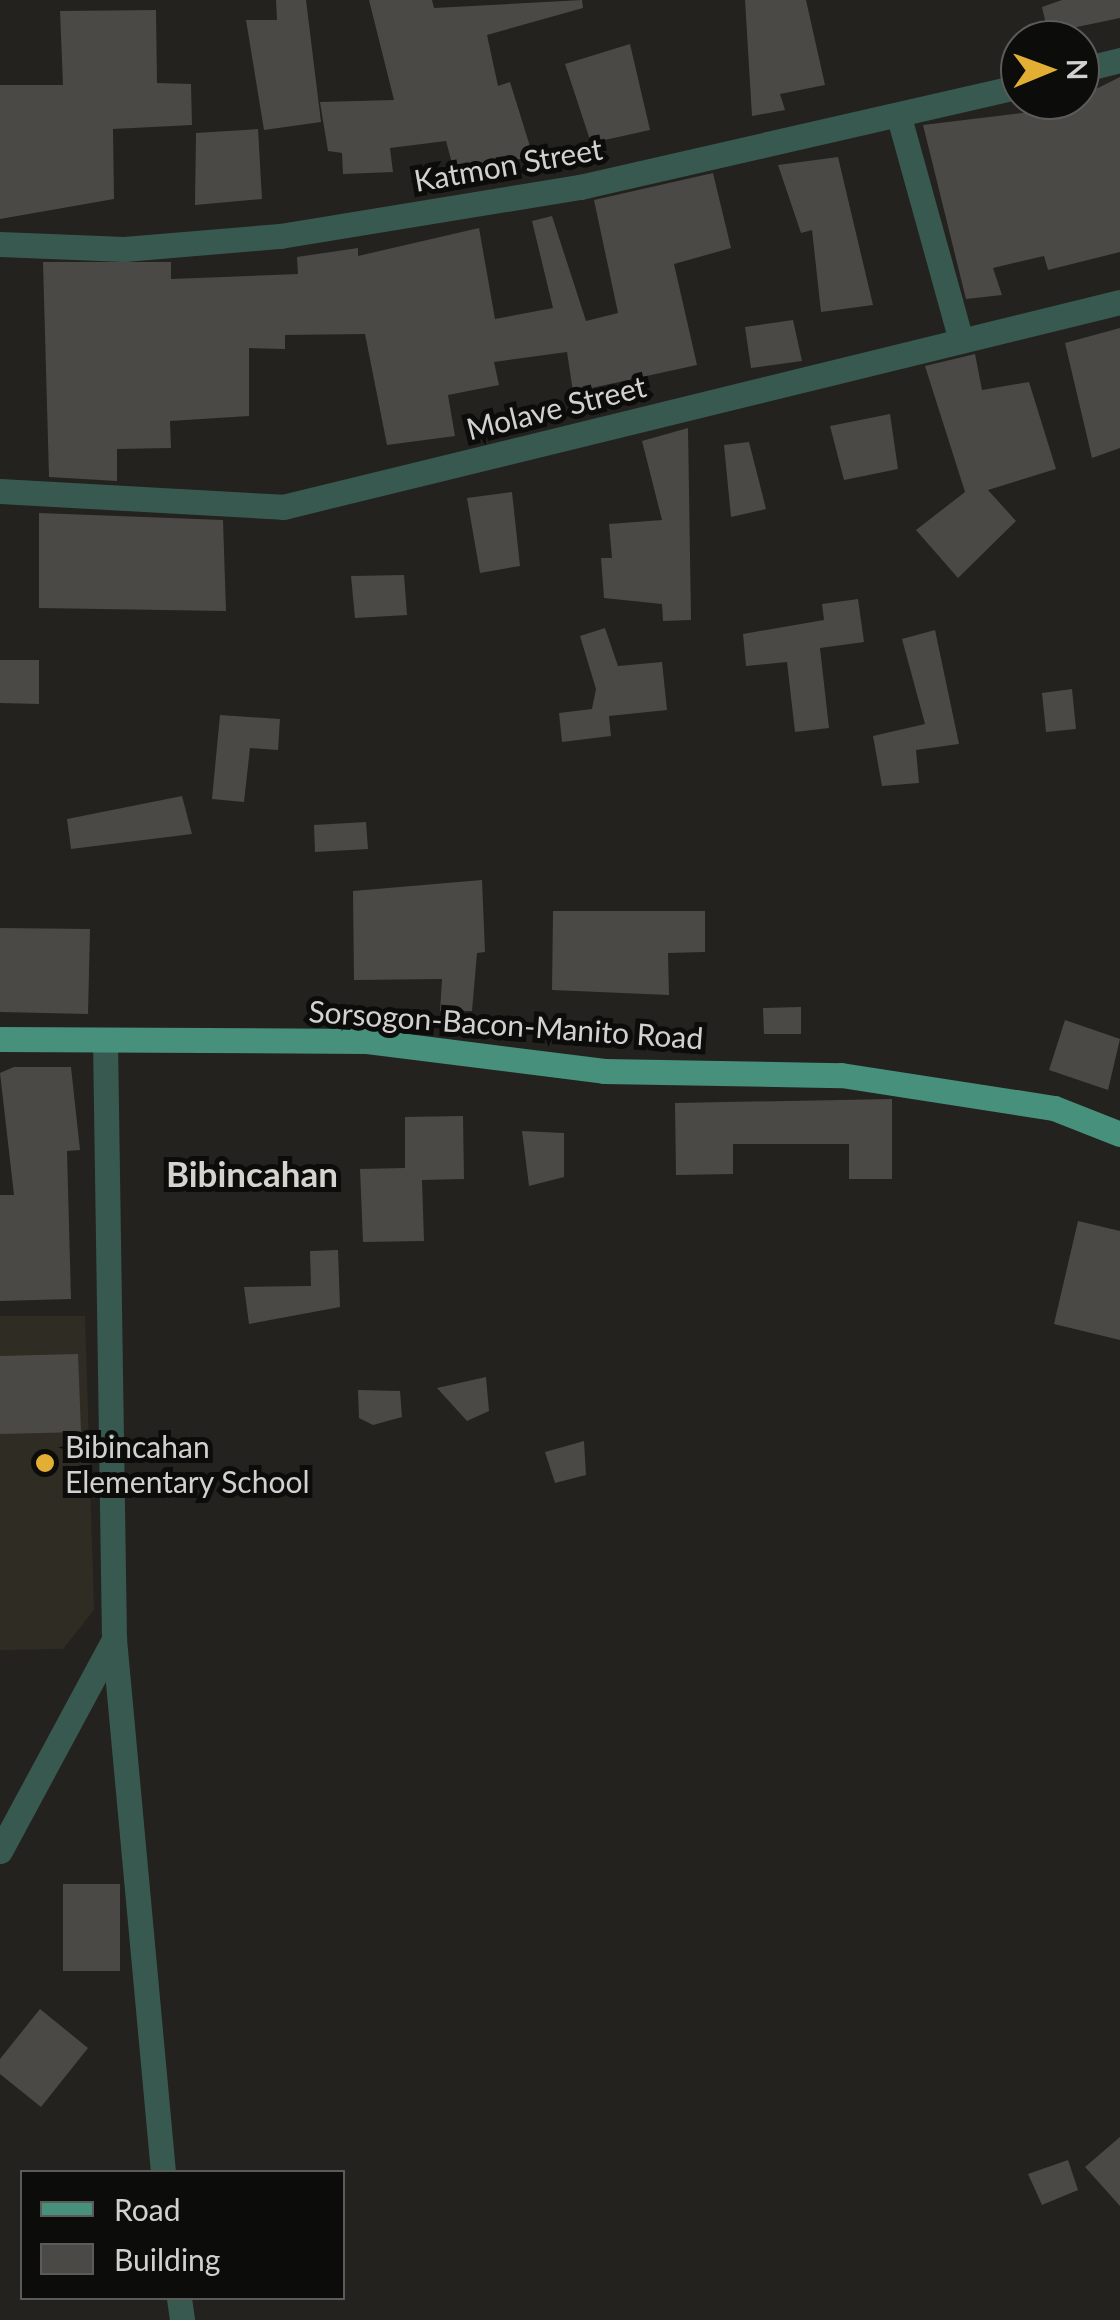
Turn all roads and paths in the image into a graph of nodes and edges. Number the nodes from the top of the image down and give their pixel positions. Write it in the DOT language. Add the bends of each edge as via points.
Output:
graph roads {
  1 [pos="1000,91"];
  2 [pos="899,118"];
  3 [pos="0,244"];
  4 [pos="1120,302"];
  5 [pos="961,341"];
  6 [pos="0,491"];
  7 [pos="0,1039"];
  8 [pos="105,1040"];
  9 [pos="1120,1134"];
  10 [pos="114,1639"];
  11 [pos="0,1851"];
  12 [pos="163,2170"];
  1 -- 2 [label="street, Katmon Street"];
  2 -- 3 [label="street, Katmon Street" via="580,186 280,236 124,249"];
  2 -- 5 [label="street"];
  4 -- 5 [label="street, Molave Street"];
  5 -- 6 [label="street, Molave Street" via="283,507"];
  7 -- 8 [label="main road, Sorsogon-Bacon-Manito Road"];
  8 -- 9 [label="main road, Sorsogon-Bacon-Manito Road" via="367,1041 604,1071 841,1075 1054,1108"];
  8 -- 10 [label="street"];
  10 -- 11 [label="street"];
  10 -- 12 [label="street"];
}
